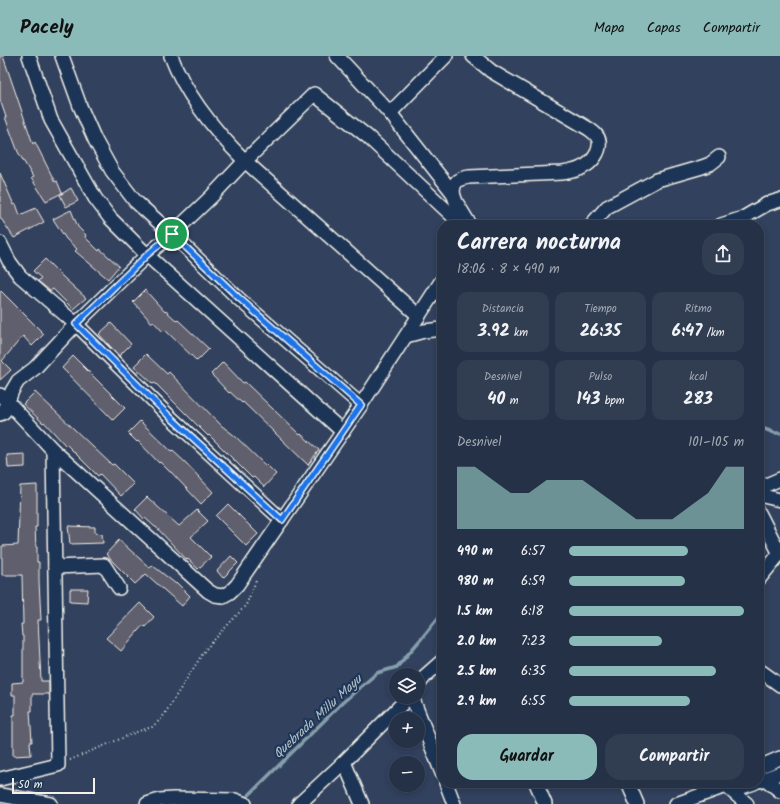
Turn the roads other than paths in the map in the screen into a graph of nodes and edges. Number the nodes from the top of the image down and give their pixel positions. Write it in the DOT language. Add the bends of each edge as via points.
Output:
graph roads {
  1 [pos="29,56"];
  2 [pos="62,56"];
  3 [pos="171,56"];
  4 [pos="338,56"];
  5 [pos="446,56"];
  6 [pos="474,56"];
  7 [pos="390,113"];
  8 [pos="719,157"];
  9 [pos="245,161"];
  10 [pos="453,193"];
  11 [pos="780,200"];
  12 [pos="457,220"];
  13 [pos="467,220"];
  14 [pos="596,220"];
  15 [pos="737,220"];
  16 [pos="172,234"];
  17 [pos="0,243"];
  18 [pos="147,255"];
  19 [pos="437,288"];
  20 [pos="419,316"];
  21 [pos="76,324"];
  22 [pos="437,330"];
  23 [pos="406,336"];
  24 [pos="4,399"];
  25 [pos="361,405"];
  26 [pos="0,414"];
  27 [pos="343,432"];
  28 [pos="53,450"];
  29 [pos="780,479"];
  30 [pos="764,486"];
  31 [pos="764,497"];
  32 [pos="780,500"];
  33 [pos="282,520"];
  34 [pos="764,523"];
  35 [pos="780,554"];
  36 [pos="55,566"];
  37 [pos="764,573"];
  38 [pos="119,588"];
  39 [pos="437,666"];
  40 [pos="764,674"];
  41 [pos="425,677"];
  42 [pos="780,686"];
  43 [pos="403,704"];
  44 [pos="413,704"];
  45 [pos="780,758"];
  46 [pos="437,761"];
  47 [pos="344,762"];
  48 [pos="764,765"];
  49 [pos="780,773"];
  50 [pos="0,779"];
  51 [pos="764,779"];
  52 [pos="764,783"];
  53 [pos="448,788"];
  54 [pos="538,788"];
  55 [pos="630,788"];
  56 [pos="716,788"];
  57 [pos="730,788"];
  58 [pos="780,791"];
  59 [pos="0,795"];
  60 [pos="51,804"];
  61 [pos="147,804"];
  62 [pos="245,804"];
  63 [pos="299,804"];
  64 [pos="362,804"];
  65 [pos="454,804"];
  66 [pos="545,804"];
  67 [pos="637,804"];
  68 [pos="676,804"];
  69 [pos="748,804"];
  1 -- 18 [label="street" via="51,120 95,198 110,218"];
  2 -- 16 [label="street" via="80,106 112,172 136,201"];
  3 -- 9 [label="street" via="196,103 222,138"];
  4 -- 7 [label="street"];
  5 -- 7 [label="street"];
  6 -- 10 [label="street" via="491,71 589,129 596,135 599,148 594,159 585,167 574,171 562,174 462,178 454,185"];
  7 -- 10 [label="street"];
  8 -- 14 [label="street" via="702,167 657,180 607,208"];
  9 -- 12 [label="street" via="314,94 368,137"];
  9 -- 16 [label="street"];
  9 -- 20 [label="street"];
  10 -- 13 [label="street"];
  11 -- 15 [label="street"];
  16 -- 18 [label="street"];
  16 -- 25 [label="street" via="239,298"];
  17 -- 21 [label="street" via="20,276"];
  18 -- 21 [label="street"];
  18 -- 27 [label="street"];
  19 -- 20 [label="street"];
  20 -- 23 [label="street"];
  21 -- 24 [label="street"];
  21 -- 33 [label="street" via="168,415"];
  22 -- 23 [label="street"];
  23 -- 25 [label="street"];
  24 -- 26 [label="street" via="4,412"];
  24 -- 28 [label="street"];
  25 -- 27 [label="street"];
  27 -- 33 [label="street"];
  28 -- 33 [label="street" via="215,595 223,596 237,585"];
  28 -- 36 [label="street"];
  29 -- 30 [label="street"];
  31 -- 32 [label="street"];
  34 -- 35 [label="street"];
  35 -- 37 [label="street"];
  36 -- 38 [label="street" via="104,565"];
  36 -- 50 [label="street" via="58,765"];
  39 -- 41 [label="street"];
  40 -- 42 [label="street"];
  43 -- 47 [label="street"];
  44 -- 46 [label="street"];
  45 -- 48 [label="street"];
  47 -- 63 [label="street"];
  47 -- 64 [label="street"];
  49 -- 51 [label="street"];
  52 -- 58 [label="street"];
  53 -- 65 [label="street"];
  54 -- 66 [label="street"];
  55 -- 67 [label="street"];
  56 -- 68 [label="street"];
  57 -- 69 [label="street"];
  59 -- 60 [label="street"];
  61 -- 62 [label="street" via="173,799 235,800"];
}
